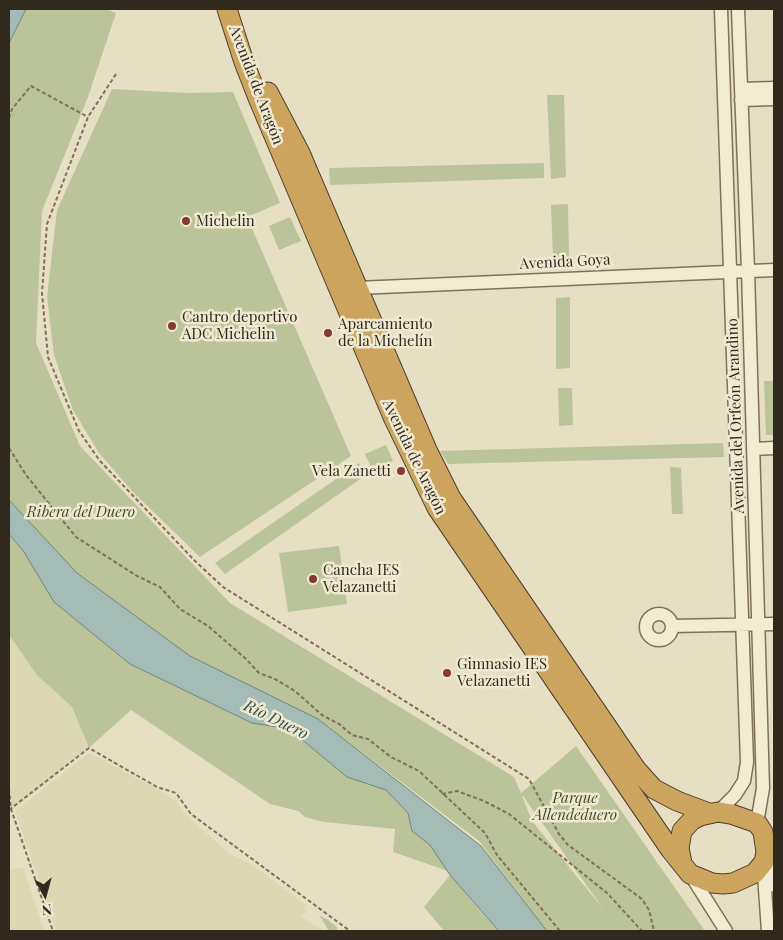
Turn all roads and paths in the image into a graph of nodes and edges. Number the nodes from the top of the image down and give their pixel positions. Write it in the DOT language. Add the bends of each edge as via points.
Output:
graph roads {
  1 [pos="228,9"];
  2 [pos="722,9"];
  3 [pos="738,9"];
  4 [pos="116,74"];
  5 [pos="774,88"];
  6 [pos="741,95"];
  7 [pos="774,99"];
  8 [pos="88,117"];
  9 [pos="9,118"];
  10 [pos="319,241"];
  11 [pos="748,270"];
  12 [pos="774,270"];
  13 [pos="731,271"];
  14 [pos="357,288"];
  15 [pos="9,448"];
  16 [pos="774,448"];
  17 [pos="753,449"];
  18 [pos="758,624"];
  19 [pos="774,624"];
  20 [pos="742,625"];
  21 [pos="672,626"];
  22 [pos="9,789"];
  23 [pos="442,794"];
  24 [pos="10,809"];
  25 [pos="714,813"];
  26 [pos="764,825"];
  27 [pos="768,863"];
  28 [pos="686,868"];
  29 [pos="53,931"];
  30 [pos="350,931"];
  31 [pos="560,931"];
  32 [pos="642,931"];
  33 [pos="654,931"];
  34 [pos="726,931"];
  35 [pos="768,931"];
  1 -- 10 [label="highway, Avenida de Aragón" via="246,68"];
  1 -- 14 [label="highway, Avenida de Aragón" via="300,153"];
  2 -- 13 [label="street, Avenida del Orfeón Arandino"];
  3 -- 6 [label="street, Avenida del Orfeón Arandino"];
  4 -- 8 [label="path"];
  5 -- 6 [label="street"];
  6 -- 7 [label="street"];
  6 -- 11 [label="street, Avenida del Orfeón Arandino"];
  8 -- 9 [label="path" via="31,86 12,109"];
  8 -- 33 [label="path" via="47,224 42,293 48,357 71,416 100,462 223,587 529,779 564,839 642,900 649,910"];
  10 -- 14 [label="street" via="327,242"];
  10 -- 28 [label="highway, Avenida de Aragón" via="393,417 437,508"];
  11 -- 12 [label="street, Avenida Goya"];
  11 -- 13 [label="street, Avenida Goya"];
  11 -- 17 [label="street, Avenida del Orfeón Arandino"];
  13 -- 14 [label="street, Avenida Goya"];
  13 -- 20 [label="street, Avenida del Orfeón Arandino"];
  14 -- 25 [label="highway, Avenida de Aragón" via="427,450 451,498 487,553 636,768 654,789 676,801"];
  15 -- 23 [label="path" via="26,475 76,537 160,587 180,609 208,626 259,673 294,690 322,715 352,735 368,739 391,757 419,771"];
  16 -- 17 [label="street"];
  17 -- 18 [label="street, Avenida del Orfeón Arandino"];
  18 -- 19 [label="street"];
  18 -- 20 [label="street"];
  18 -- 26 [label="street, Avenida del Orfeón Arandino"];
  20 -- 21 [label="street"];
  20 -- 25 [label="street, Avenida del Orfeón Arandino" via="747,762 744,781 735,795"];
  22 -- 24 [label="path"];
  23 -- 31 [label="path" via="485,833 497,855"];
  23 -- 32 [label="path" via="457,791 509,814 606,893"];
  24 -- 29 [label="path"];
  24 -- 30 [label="path" via="89,748 157,787 176,793 191,814"];
  25 -- 26 [label="highway" via="746,817"];
  25 -- 28 [label="highway" via="692,820 682,831 679,848"];
  26 -- 27 [label="highway"];
  27 -- 28 [label="highway" via="733,883 712,883"];
  27 -- 35 [label="street"];
  28 -- 34 [label="street"];
}
